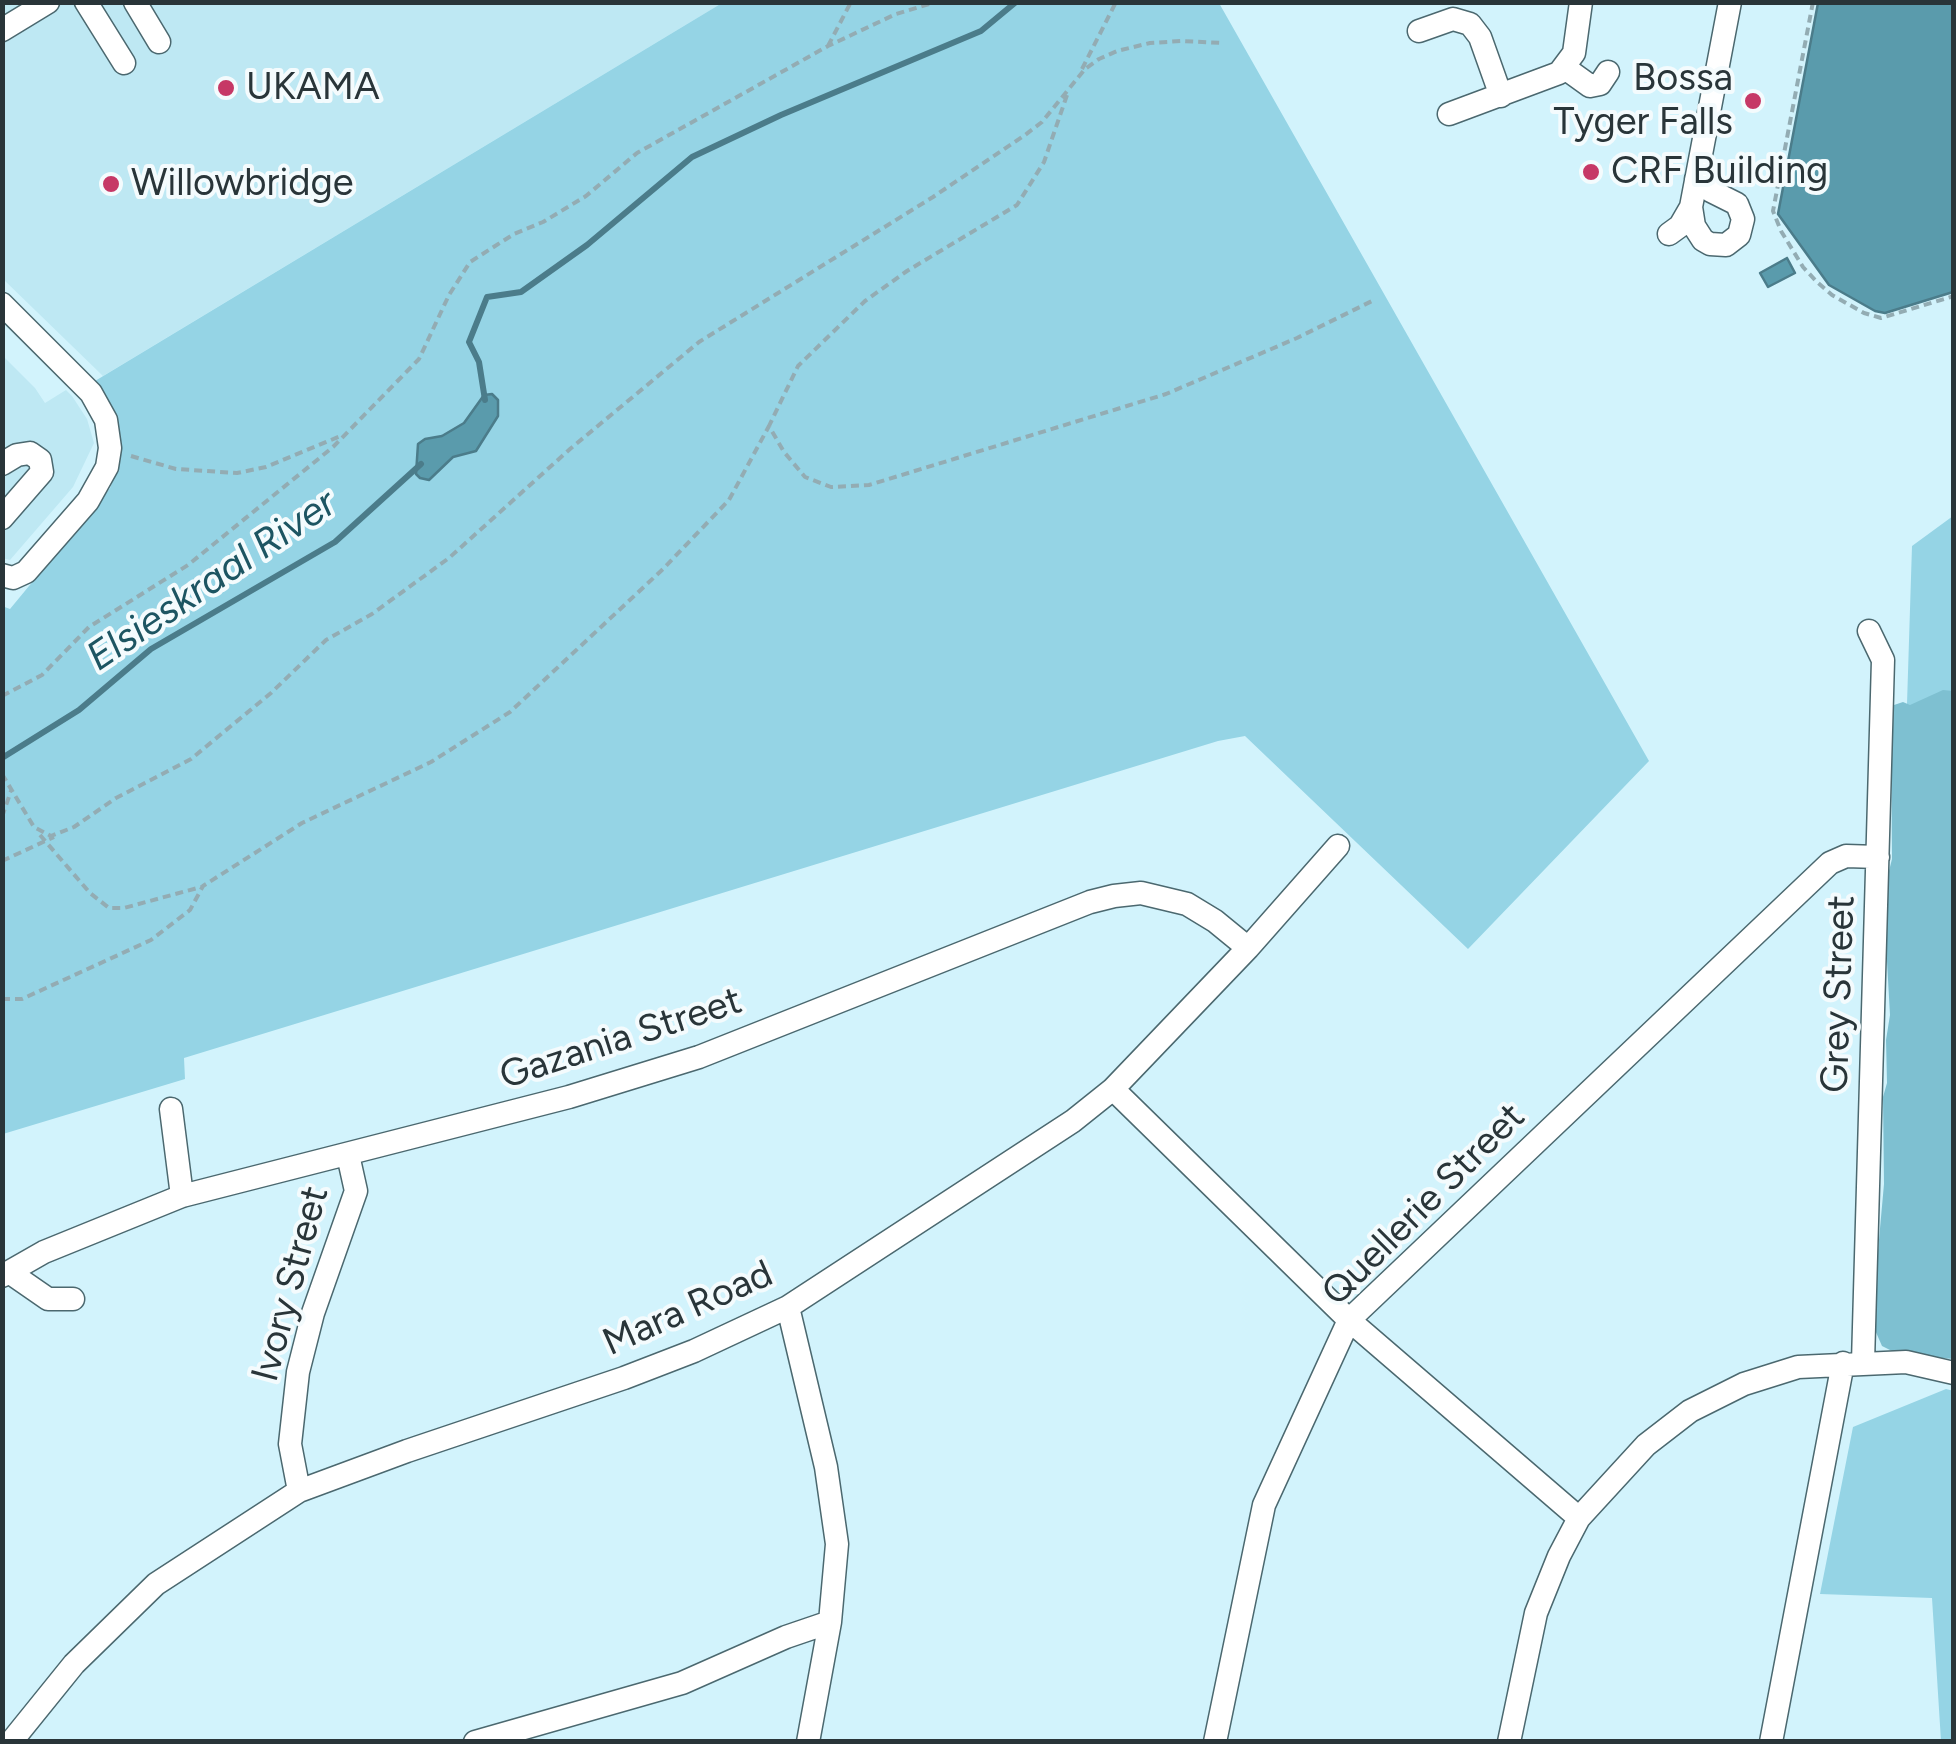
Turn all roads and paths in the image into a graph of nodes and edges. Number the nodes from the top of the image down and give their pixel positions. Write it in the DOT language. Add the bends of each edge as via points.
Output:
graph roads {
  1 [pos="48,2"];
  2 [pos="86,2"];
  3 [pos="135,2"];
  4 [pos="851,2"];
  5 [pos="936,2"];
  6 [pos="1116,2"];
  7 [pos="1581,2"];
  8 [pos="1730,2"];
  9 [pos="1813,2"];
  10 [pos="2,30"];
  11 [pos="1418,31"];
  12 [pos="158,42"];
  13 [pos="1223,44"];
  14 [pos="828,46"];
  15 [pos="124,62"];
  16 [pos="1565,68"];
  17 [pos="1608,72"];
  18 [pos="1072,83"];
  19 [pos="1501,96"];
  20 [pos="1448,114"];
  21 [pos="1696,179"];
  22 [pos="1690,207"];
  23 [pos="1668,234"];
  24 [pos="1954,296"];
  25 [pos="1374,300"];
  26 [pos="2,304"];
  27 [pos="769,426"];
  28 [pos="347,434"];
  29 [pos="110,448"];
  30 [pos="2,464"];
  31 [pos="2,518"];
  32 [pos="2,575"];
  33 [pos="1869,631"];
  34 [pos="2,696"];
  35 [pos="2,774"];
  36 [pos="10,786"];
  37 [pos="2,817"];
  38 [pos="34,827"];
  39 [pos="67,830"];
  40 [pos="46,842"];
  41 [pos="1338,846"];
  42 [pos="1878,857"];
  43 [pos="2,861"];
  44 [pos="203,886"];
  45 [pos="1248,948"];
  46 [pos="2,998"];
  47 [pos="1113,1090"];
  48 [pos="171,1109"];
  49 [pos="348,1155"];
  50 [pos="182,1196"];
  51 [pos="6,1274"];
  52 [pos="73,1299"];
  53 [pos="788,1307"];
  54 [pos="1350,1320"];
  55 [pos="1853,1363"];
  56 [pos="1954,1373"];
  57 [pos="299,1491"];
  58 [pos="1579,1518"];
  59 [pos="830,1622"];
  60 [pos="11,1742"];
  61 [pos="475,1742"];
  62 [pos="808,1742"];
  63 [pos="1215,1742"];
  64 [pos="1508,1742"];
  65 [pos="1770,1742"];
  1 -- 10 [label="street"];
  2 -- 15 [label="street"];
  3 -- 12 [label="street"];
  4 -- 14 [label="path"];
  5 -- 14 [label="path"];
  6 -- 18 [label="path"];
  7 -- 16 [label="street" via="1576,45"];
  8 -- 21 [label="street"];
  9 -- 24 [label="path" via="1773,211 1781,231 1817,282 1864,313 1882,318"];
  11 -- 19 [label="street" via="1453,19 1470,24"];
  13 -- 18 [label="path" via="1182,41 1117,51"];
  14 -- 28 [label="path" via="637,154 586,196 470,262 419,359"];
  16 -- 17 [label="street" via="1590,86"];
  16 -- 19 [label="street"];
  18 -- 27 [label="path" via="1044,162 1017,205 906,271 833,329 798,366"];
  18 -- 39 [label="path" via="1042,122 999,154 700,342 449,558 326,640 191,759"];
  19 -- 20 [label="street"];
  21 -- 22 [label="street"];
  21 -- 22 [label="street" via="1737,204 1743,219 1739,235 1718,246 1702,240"];
  22 -- 23 [label="street"];
  25 -- 27 [label="path" via="1166,394 868,485 830,487 805,478"];
  26 -- 29 [label="street" via="91,393 106,420"];
  27 -- 44 [label="path" via="729,500 510,712 431,762 302,824"];
  28 -- 29 [label="path" via="237,472 176,469"];
  28 -- 34 [label="path" via="188,565 88,626 42,675"];
  29 -- 32 [label="street" via="88,501 26,572"];
  30 -- 31 [label="street" via="30,453 42,472"];
  33 -- 42 [label="street, Grey Street" via="1883,660"];
  35 -- 36 [label="path"];
  36 -- 37 [label="path"];
  36 -- 38 [label="path"];
  38 -- 39 [label="path" via="51,836"];
  38 -- 40 [label="path"];
  39 -- 40 [label="path"];
  40 -- 43 [label="path"];
  40 -- 44 [label="path" via="110,908"];
  41 -- 45 [label="street, Mara Road"];
  42 -- 54 [label="street, Quellerie Street" via="1830,862"];
  42 -- 55 [label="street, Grey Street"];
  44 -- 46 [label="path" via="190,910 151,940 22,1000"];
  45 -- 47 [label="street, Mara Road"];
  45 -- 49 [label="street, Gazania Street" via="1187,904 1141,893 1114,896 698,1057"];
  47 -- 53 [label="street, Mara Road"];
  47 -- 54 [label="street"];
  48 -- 50 [label="street"];
  49 -- 50 [label="street, Gazania Street"];
  49 -- 57 [label="street, Ivory Street" via="356,1191 298,1372 290,1444"];
  50 -- 51 [label="street, Gazania Street"];
  51 -- 52 [label="street" via="48,1299"];
  53 -- 57 [label="street, Mara Road" via="694,1352"];
  53 -- 59 [label="street" via="834,1515"];
  54 -- 58 [label="street"];
  54 -- 63 [label="street, Quellerie Street" via="1264,1505"];
  55 -- 56 [label="street" via="1906,1362"];
  55 -- 58 [label="street" via="1798,1367 1690,1411 1646,1446"];
  55 -- 65 [label="street, Grey Street"];
  57 -- 60 [label="street, Mara Road" via="156,1584 74,1664"];
  58 -- 64 [label="street" via="1536,1613"];
  59 -- 61 [label="street" via="682,1683"];
  59 -- 62 [label="street"];
}
